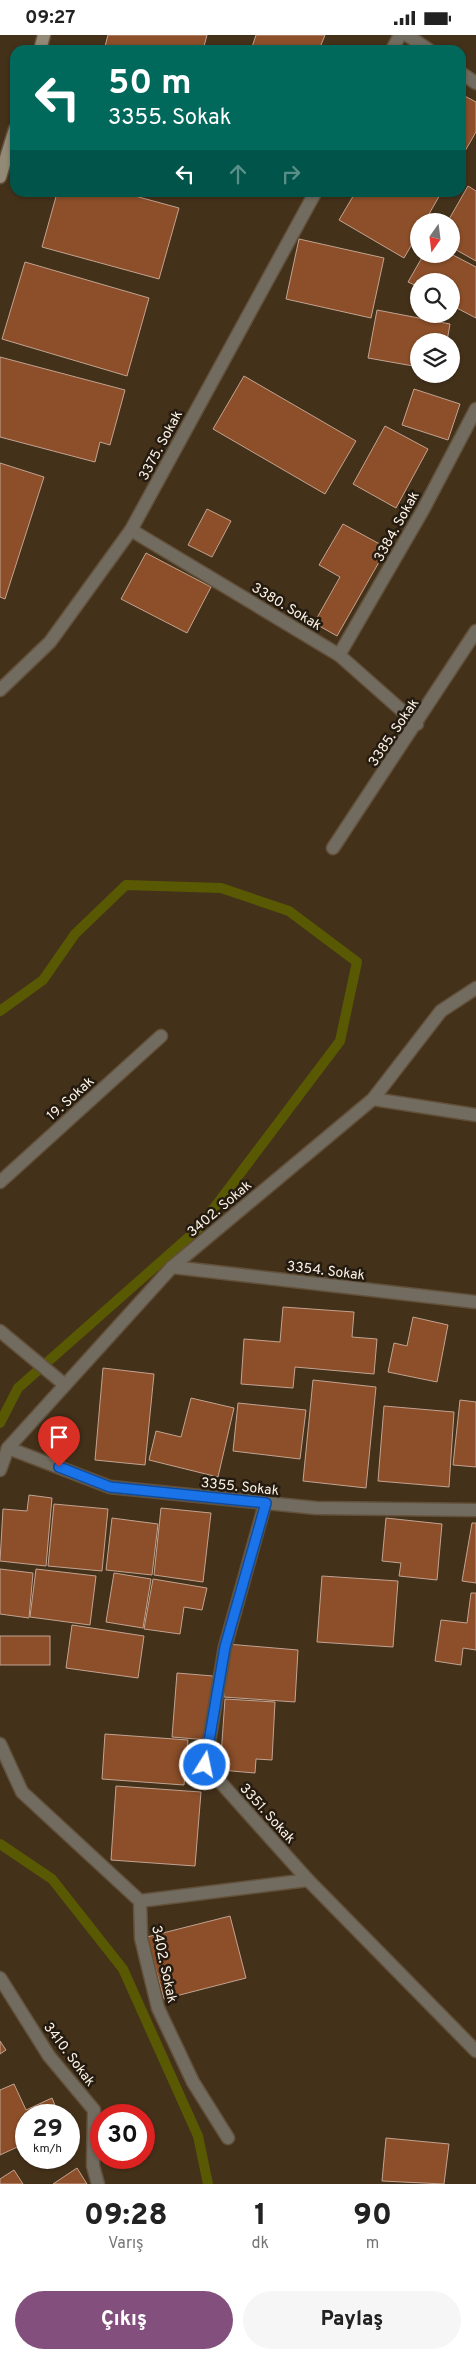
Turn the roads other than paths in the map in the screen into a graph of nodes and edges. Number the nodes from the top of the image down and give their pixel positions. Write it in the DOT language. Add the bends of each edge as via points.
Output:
graph roads {
  1 [pos="407,35"];
  2 [pos="422,45"];
  3 [pos="10,145"];
  4 [pos="0,177"];
  5 [pos="313,197"];
  6 [pos="476,409"];
  7 [pos="131,530"];
  8 [pos="476,631"];
  9 [pos="339,655"];
  10 [pos="1,687"];
  11 [pos="417,724"];
  12 [pos="333,849"];
  13 [pos="476,988"];
  14 [pos="161,1036"];
  15 [pos="373,1099"];
  16 [pos="476,1115"];
  17 [pos="0,1182"];
  18 [pos="172,1267"];
  19 [pos="476,1302"];
  20 [pos="0,1331"];
  21 [pos="65,1385"];
  22 [pos="8,1448"];
  23 [pos="0,1469"];
  24 [pos="266,1503"];
  25 [pos="476,1510"];
  26 [pos="0,1744"];
  27 [pos="308,1880"];
  28 [pos="140,1901"];
  29 [pos="0,1978"];
  30 [pos="476,2051"];
  31 [pos="228,2138"];
  32 [pos="98,2184"];
  1 -- 2 [label="street"];
  3 -- 4 [label="street"];
  5 -- 7 [label="street, 3375. Sokak"];
  6 -- 9 [label="street, 3384. Sokak" via="423,510"];
  7 -- 9 [label="street, 3380. Sokak"];
  7 -- 10 [label="street, 3375. Sokak" via="50,642"];
  8 -- 11 [label="street, 3385. Sokak"];
  9 -- 11 [label="street, 3380. Sokak"];
  11 -- 12 [label="street, 3385. Sokak"];
  13 -- 15 [label="street, 3402. Sokak" via="441,1011"];
  14 -- 17 [label="street, 19. Sokak"];
  15 -- 16 [label="street"];
  15 -- 18 [label="street, 3402. Sokak"];
  18 -- 19 [label="street, 3354. Sokak"];
  18 -- 21 [label="street, 3402. Sokak"];
  20 -- 21 [label="street"];
  21 -- 22 [label="street, 3402. Sokak"];
  22 -- 23 [label="street, 3402. Sokak"];
  22 -- 24 [label="street, 3355. Sokak" via="110,1487"];
  24 -- 25 [label="street, 3355. Sokak" via="316,1508"];
  24 -- 27 [label="street, 3351. Sokak" via="225,1647 205,1765"];
  26 -- 28 [label="street" via="22,1792"];
  27 -- 28 [label="street"];
  27 -- 30 [label="street, 3351. Sokak"];
  28 -- 31 [label="street, 3402. Sokak" via="141,1937 158,2008 192,2082"];
  29 -- 32 [label="street, 3410. Sokak" via="49,2056 94,2110 93,2166"];
}
